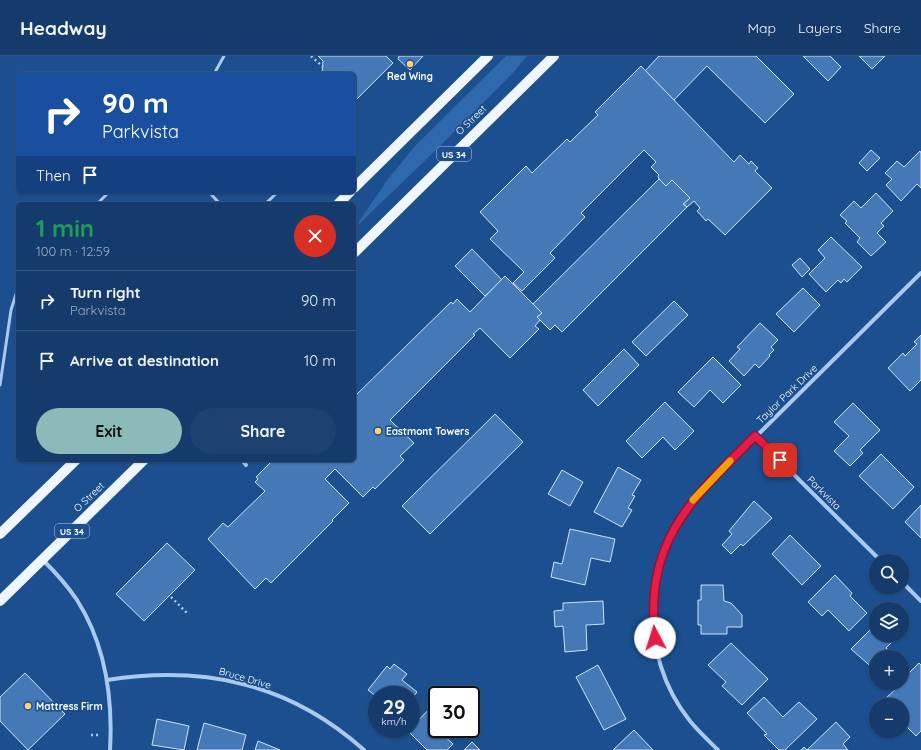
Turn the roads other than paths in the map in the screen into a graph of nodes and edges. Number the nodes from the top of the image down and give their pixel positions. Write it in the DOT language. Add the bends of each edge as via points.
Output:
graph roads {
  1 [pos="224,56"];
  2 [pos="488,56"];
  3 [pos="554,56"];
  4 [pos="215,72"];
  5 [pos="356,186"];
  6 [pos="107,194"];
  7 [pos="211,194"];
  8 [pos="276,194"];
  9 [pos="348,194"];
  10 [pos="99,202"];
  11 [pos="218,202"];
  12 [pos="267,202"];
  13 [pos="340,202"];
  14 [pos="356,251"];
  15 [pos="921,273"];
  16 [pos="16,293"];
  17 [pos="0,385"];
  18 [pos="755,436"];
  19 [pos="74,462"];
  20 [pos="142,462"];
  21 [pos="244,462"];
  22 [pos="246,465"];
  23 [pos="0,534"];
  24 [pos="874,554"];
  25 [pos="43,559"];
  26 [pos="909,589"];
  27 [pos="0,601"];
  28 [pos="921,601"];
  29 [pos="107,680"];
  30 [pos="110,750"];
  31 [pos="364,750"];
  32 [pos="718,750"];
  1 -- 4 [label="lane"];
  2 -- 5 [label="main road"];
  3 -- 14 [label="main road, O Street / US 34"];
  6 -- 10 [label="lane"];
  7 -- 11 [label="lane"];
  8 -- 12 [label="lane"];
  9 -- 13 [label="main road"];
  15 -- 18 [label="street, Taylor Park Drive"];
  16 -- 17 [label="lane" via="12,302"];
  18 -- 24 [label="street, Parkvista"];
  18 -- 32 [label="street, Taylor Park Drive" via="698,494 682,515 664,549 655,587 655,638 664,675 690,721"];
  19 -- 23 [label="main road"];
  20 -- 25 [label="main road, O Street / US 34"];
  21 -- 22 [label="street"];
  25 -- 27 [label="main road, O Street / US 34"];
  25 -- 29 [label="street" via="66,585 88,620 100,651"];
  26 -- 28 [label="street"];
  29 -- 30 [label="street"];
  29 -- 31 [label="street, Bruce Drive" via="146,675 183,675 214,677 245,684 310,711"];
}
